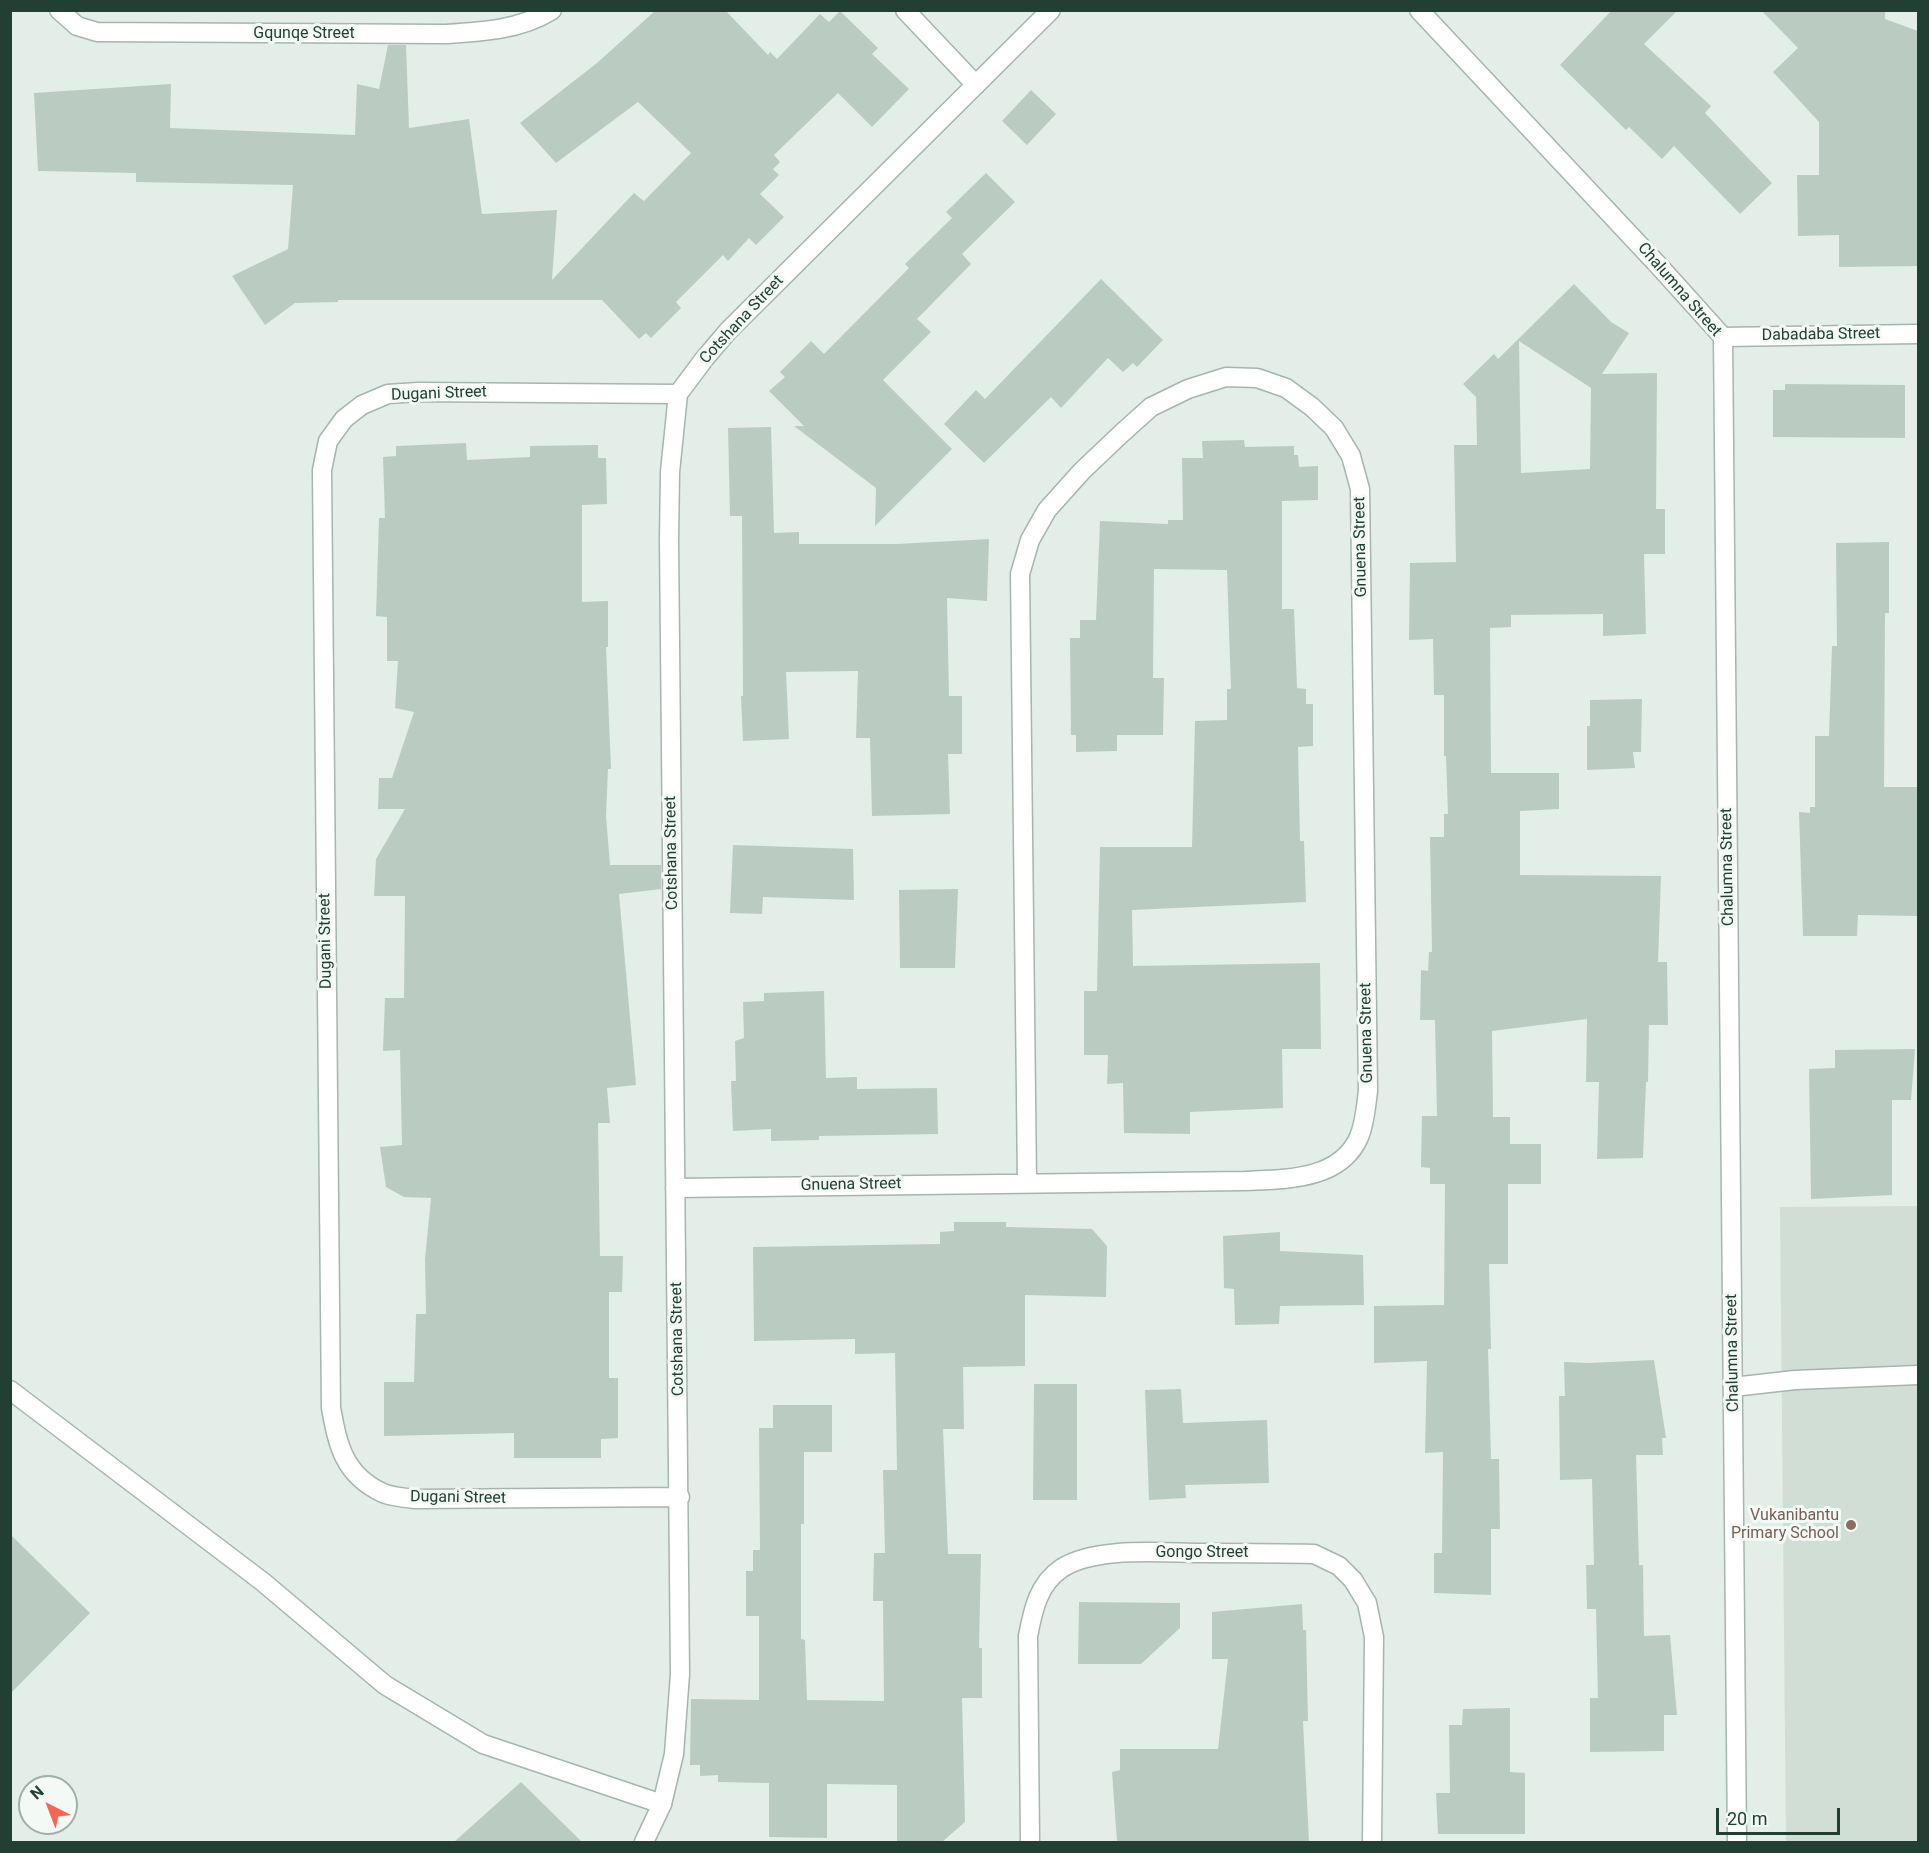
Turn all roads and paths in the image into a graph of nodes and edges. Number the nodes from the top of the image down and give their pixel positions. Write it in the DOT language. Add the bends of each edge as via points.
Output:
graph roads {
  1 [pos="59,10"];
  2 [pos="552,10"];
  3 [pos="905,10"];
  4 [pos="1051,10"];
  5 [pos="1419,10"];
  6 [pos="976,85"];
  7 [pos="1918,334"];
  8 [pos="1723,337"];
  9 [pos="678,394"];
  10 [pos="1027,1183"];
  11 [pos="675,1188"];
  12 [pos="1918,1375"];
  13 [pos="1733,1387"];
  14 [pos="10,1390"];
  15 [pos="680,1497"];
  16 [pos="662,1804"];
  17 [pos="644,1842"];
  18 [pos="1030,1842"];
  19 [pos="1372,1842"];
  20 [pos="1737,1842"];
  1 -- 2 [label="street, Gqunqe Street" via="77,26 97,32 445,34 519,25"];
  3 -- 6 [label="street"];
  4 -- 6 [label="street, Cotshana Street"];
  5 -- 8 [label="street, Chalumna Street"];
  6 -- 9 [label="street, Cotshana Street" via="728,330"];
  7 -- 8 [label="street, Dabadaba Street"];
  8 -- 13 [label="street, Chalumna Street"];
  9 -- 11 [label="street, Cotshana Street" via="670,472 669,540"];
  9 -- 15 [label="street, Dugani Street" via="388,394 344,418 328,441 322,470 331,1408 336,1436 346,1463 365,1482 385,1494 416,1499"];
  10 -- 10 [label="street, Gnuena Street" via="1020,574 1030,540 1047,510 1082,471 1151,407 1226,377 1257,378 1286,388 1334,429 1351,456 1360,489 1368,1091 1359,1138 1345,1157 1325,1170 1297,1179"];
  10 -- 11 [label="street, Gnuena Street"];
  11 -- 15 [label="street, Cotshana Street"];
  12 -- 13 [label="street"];
  13 -- 20 [label="street, Chalumna Street"];
  14 -- 16 [label="street" via="263,1582 385,1685 483,1744"];
  15 -- 16 [label="street, Cotshana Street" via="680,1674 674,1754"];
  16 -- 17 [label="street, Cotshana Street"];
  18 -- 19 [label="street, Gongo Street" via="1028,1636 1035,1604 1045,1584 1062,1568 1086,1558 1129,1552 1314,1554 1339,1566 1353,1580 1367,1603 1374,1637"];
}
